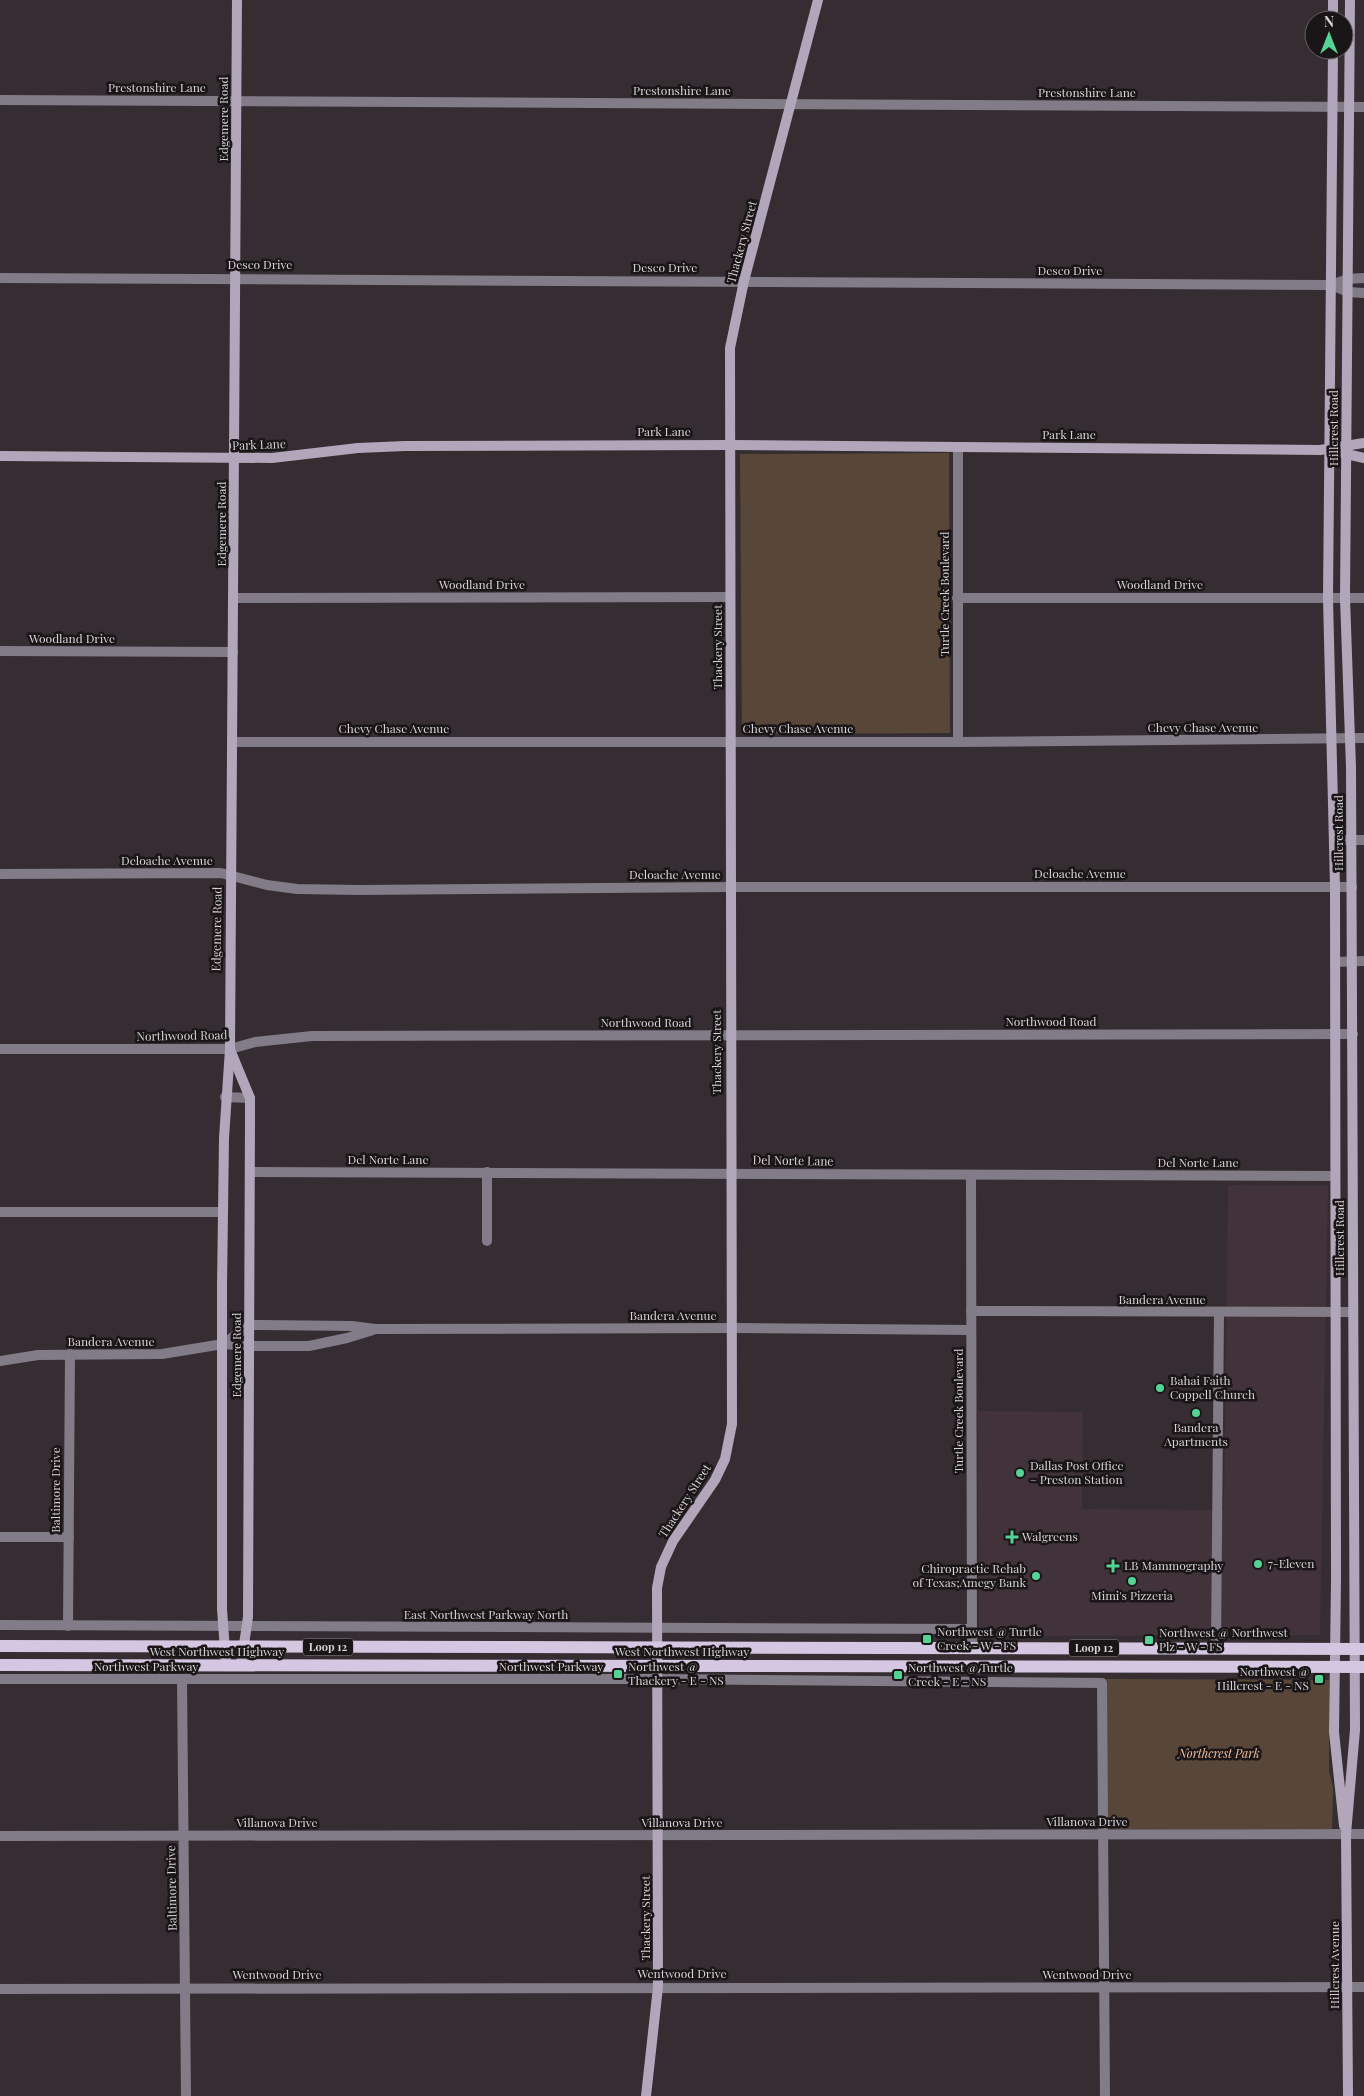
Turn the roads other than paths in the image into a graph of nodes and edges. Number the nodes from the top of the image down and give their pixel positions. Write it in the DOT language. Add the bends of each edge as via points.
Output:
graph roads {
  1 [pos="237,0"];
  2 [pos="818,0"];
  3 [pos="1350,0"];
  4 [pos="1333,60"];
  5 [pos="0,100"];
  6 [pos="237,102"];
  7 [pos="790,104"];
  8 [pos="1332,106"];
  9 [pos="1349,107"];
  10 [pos="1364,107"];
  11 [pos="0,278"];
  12 [pos="236,278"];
  13 [pos="1364,278"];
  14 [pos="1348,279"];
  15 [pos="744,281"];
  16 [pos="1331,285"];
  17 [pos="1348,292"];
  18 [pos="1364,292"];
  19 [pos="1364,444"];
  20 [pos="730,445"];
  21 [pos="958,447"];
  22 [pos="1329,450"];
  23 [pos="1346,450"];
  24 [pos="0,456"];
  25 [pos="235,458"];
  26 [pos="1364,458"];
  27 [pos="730,597"];
  28 [pos="234,598"];
  29 [pos="957,598"];
  30 [pos="1328,598"];
  31 [pos="1345,598"];
  32 [pos="1364,598"];
  33 [pos="0,652"];
  34 [pos="234,652"];
  35 [pos="1364,738"];
  36 [pos="1350,739"];
  37 [pos="1332,740"];
  38 [pos="233,742"];
  39 [pos="730,742"];
  40 [pos="958,742"];
  41 [pos="1334,840"];
  42 [pos="1352,840"];
  43 [pos="1364,840"];
  44 [pos="0,874"];
  45 [pos="230,876"];
  46 [pos="1352,886"];
  47 [pos="731,887"];
  48 [pos="1335,887"];
  49 [pos="1335,962"];
  50 [pos="1352,962"];
  51 [pos="1364,962"];
  52 [pos="1353,1034"];
  53 [pos="730,1035"];
  54 [pos="1335,1035"];
  55 [pos="0,1049"];
  56 [pos="230,1049"];
  57 [pos="225,1097"];
  58 [pos="250,1098"];
  59 [pos="250,1172"];
  60 [pos="487,1172"];
  61 [pos="730,1172"];
  62 [pos="971,1176"];
  63 [pos="1335,1180"];
  64 [pos="1353,1180"];
  65 [pos="0,1212"];
  66 [pos="222,1212"];
  67 [pos="487,1241"];
  68 [pos="971,1311"];
  69 [pos="1335,1312"];
  70 [pos="1353,1312"];
  71 [pos="1219,1313"];
  72 [pos="250,1325"];
  73 [pos="730,1328"];
  74 [pos="375,1329"];
  75 [pos="971,1330"];
  76 [pos="222,1344"];
  77 [pos="249,1346"];
  78 [pos="70,1354"];
  79 [pos="0,1361"];
  80 [pos="1336,1404"];
  81 [pos="1354,1404"];
  82 [pos="1336,1512"];
  83 [pos="1354,1512"];
  84 [pos="0,1537"];
  85 [pos="69,1538"];
  86 [pos="0,1625"];
  87 [pos="68,1626"];
  88 [pos="248,1627"];
  89 [pos="222,1628"];
  90 [pos="656,1628"];
  91 [pos="972,1629"];
  92 [pos="0,1646"];
  93 [pos="972,1646"];
  94 [pos="224,1647"];
  95 [pos="244,1647"];
  96 [pos="656,1647"];
  97 [pos="1216,1647"];
  98 [pos="1336,1649"];
  99 [pos="1359,1649"];
  100 [pos="0,1665"];
  101 [pos="226,1665"];
  102 [pos="241,1665"];
  103 [pos="656,1665"];
  104 [pos="1335,1666"];
  105 [pos="971,1667"];
  106 [pos="1359,1667"];
  107 [pos="0,1679"];
  108 [pos="656,1679"];
  109 [pos="182,1680"];
  110 [pos="1104,1834"];
  111 [pos="1346,1834"];
  112 [pos="1364,1834"];
  113 [pos="658,1835"];
  114 [pos="0,1836"];
  115 [pos="183,1836"];
  116 [pos="658,1987"];
  117 [pos="1347,1987"];
  118 [pos="1364,1987"];
  119 [pos="185,1988"];
  120 [pos="1106,1988"];
  121 [pos="0,1989"];
  122 [pos="186,2096"];
  123 [pos="646,2096"];
  124 [pos="1105,2096"];
  125 [pos="1348,2096"];
  1 -- 6 [label="street, Edgemere Road"];
  2 -- 7 [label="street, Thackery Street"];
  3 -- 9 [label="street, Hillcrest Road"];
  4 -- 8 [label="street, Hillcrest Road"];
  5 -- 6 [label="street, Prestonshire Lane"];
  6 -- 7 [label="street, Prestonshire Lane"];
  6 -- 12 [label="street, Edgemere Road"];
  7 -- 8 [label="street, Prestonshire Lane"];
  7 -- 15 [label="street, Thackery Street"];
  8 -- 9 [label="street, Prestonshire Lane"];
  8 -- 16 [label="street, Hillcrest Road"];
  9 -- 10 [label="street, Prestonshire Lane"];
  9 -- 14 [label="street, Hillcrest Road"];
  11 -- 12 [label="street, Desco Drive"];
  12 -- 15 [label="street, Desco Drive"];
  12 -- 25 [label="street, Edgemere Road"];
  13 -- 14 [label="street, Desco Drive"];
  14 -- 16 [label="street, Desco Drive"];
  14 -- 17 [label="street, Hillcrest Road"];
  15 -- 16 [label="street, Desco Drive"];
  15 -- 20 [label="street, Thackery Street" via="730,348"];
  16 -- 17 [label="street, Desco Drive"];
  16 -- 22 [label="street, Hillcrest Road"];
  17 -- 18 [label="street, Desco Drive"];
  17 -- 23 [label="street, Hillcrest Road"];
  19 -- 23 [label="street, Park Lane"];
  20 -- 21 [label="street, Park Lane"];
  20 -- 25 [label="street, Park Lane" via="380,446 272,458"];
  20 -- 27 [label="street, Thackery Street"];
  21 -- 22 [label="street, Park Lane"];
  21 -- 29 [label="street, Turtle Creek Boulevard"];
  22 -- 23 [label="street, Park Lane"];
  22 -- 30 [label="street, Hillcrest Road"];
  23 -- 26 [label="street, Park Lane"];
  23 -- 31 [label="street, Hillcrest Road"];
  24 -- 25 [label="street, Park Lane"];
  25 -- 28 [label="street, Edgemere Road"];
  27 -- 28 [label="street, Woodland Drive"];
  27 -- 39 [label="street, Thackery Street"];
  28 -- 34 [label="street, Edgemere Road"];
  29 -- 30 [label="street, Woodland Drive"];
  29 -- 40 [label="street, Turtle Creek Boulevard"];
  30 -- 31 [label="street, Woodland Drive"];
  30 -- 37 [label="street, Hillcrest Road"];
  31 -- 32 [label="street, Woodland Drive"];
  31 -- 36 [label="street, Hillcrest Road"];
  33 -- 34 [label="street, Woodland Drive"];
  34 -- 38 [label="street, Edgemere Road"];
  35 -- 36 [label="street, Chevy Chase Avenue"];
  36 -- 37 [label="street, Chevy Chase Avenue"];
  36 -- 42 [label="street, Hillcrest Road"];
  37 -- 40 [label="street, Chevy Chase Avenue"];
  37 -- 41 [label="street, Hillcrest Road"];
  38 -- 39 [label="street, Chevy Chase Avenue"];
  38 -- 45 [label="street, Edgemere Road"];
  39 -- 40 [label="street, Chevy Chase Avenue"];
  39 -- 47 [label="street, Thackery Street"];
  41 -- 42 [label="street"];
  41 -- 48 [label="street, Hillcrest Road"];
  42 -- 43 [label="street"];
  42 -- 46 [label="street, Hillcrest Road"];
  44 -- 45 [label="street, Deloache Avenue" via="221,873"];
  45 -- 47 [label="street, Deloache Avenue" via="297,889"];
  45 -- 56 [label="street, Edgemere Road"];
  46 -- 48 [label="street, Deloache Avenue"];
  46 -- 50 [label="street, Hillcrest Road"];
  47 -- 48 [label="street, Deloache Avenue"];
  47 -- 53 [label="street, Thackery Street"];
  48 -- 49 [label="street, Hillcrest Road"];
  49 -- 50 [label="street"];
  49 -- 54 [label="street, Hillcrest Road"];
  50 -- 51 [label="street"];
  50 -- 52 [label="street, Hillcrest Road"];
  52 -- 54 [label="street, Northwood Road"];
  52 -- 64 [label="street, Hillcrest Road"];
  53 -- 54 [label="street, Northwood Road"];
  53 -- 56 [label="street, Northwood Road" via="312,1036 254,1042"];
  53 -- 61 [label="street, Thackery Street"];
  54 -- 63 [label="street, Hillcrest Road"];
  55 -- 56 [label="street, Northwood Road"];
  56 -- 57 [label="street, Edgemere Road"];
  56 -- 58 [label="street, Edgemere Road"];
  57 -- 58 [label="street"];
  57 -- 66 [label="street, Edgemere Road"];
  58 -- 59 [label="street, Edgemere Road"];
  59 -- 60 [label="street, Del Norte Lane"];
  59 -- 72 [label="street, Edgemere Road"];
  60 -- 61 [label="street, Del Norte Lane"];
  60 -- 67 [label="street"];
  61 -- 62 [label="street, Del Norte Lane"];
  61 -- 73 [label="street, Thackery Street"];
  62 -- 63 [label="street, Del Norte Lane"];
  62 -- 68 [label="street, Turtle Creek Boulevard"];
  63 -- 64 [label="street"];
  63 -- 69 [label="street, Hillcrest Road"];
  64 -- 70 [label="street, Hillcrest Road"];
  65 -- 66 [label="street"];
  66 -- 76 [label="street, Edgemere Road"];
  68 -- 71 [label="street, Bandera Avenue"];
  68 -- 75 [label="street, Turtle Creek Boulevard"];
  69 -- 70 [label="street, Bandera Avenue"];
  69 -- 71 [label="street, Bandera Avenue"];
  69 -- 80 [label="street, Hillcrest Road"];
  70 -- 81 [label="street, Hillcrest Road"];
  71 -- 97 [label="street"];
  72 -- 74 [label="street, Bandera Avenue"];
  72 -- 76 [label="street, Bandera Avenue"];
  72 -- 77 [label="street, Edgemere Road"];
  73 -- 74 [label="street, Bandera Avenue"];
  73 -- 75 [label="street, Bandera Avenue"];
  73 -- 90 [label="street, Thackery Street" via="730,1440 715,1480 667,1552 657,1588"];
  74 -- 77 [label="street, Bandera Avenue" via="309,1346"];
  75 -- 91 [label="street, Turtle Creek Boulevard"];
  76 -- 77 [label="street, Bandera Avenue"];
  76 -- 78 [label="street, Bandera Avenue" via="162,1354"];
  76 -- 89 [label="street, Edgemere Road"];
  77 -- 88 [label="street, Edgemere Road"];
  78 -- 79 [label="street, Bandera Avenue"];
  78 -- 85 [label="street, Baltimore Drive"];
  80 -- 81 [label="street"];
  80 -- 82 [label="street, Hillcrest Road"];
  81 -- 83 [label="street, Hillcrest Road"];
  82 -- 83 [label="street"];
  82 -- 98 [label="street, Hillcrest Road"];
  83 -- 99 [label="street, Hillcrest Road"];
  84 -- 85 [label="street"];
  85 -- 87 [label="street, Baltimore Drive"];
  86 -- 87 [label="street, East Northwest Parkway North"];
  87 -- 89 [label="street, East Northwest Parkway North"];
  88 -- 89 [label="street, East Northwest Parkway North"];
  88 -- 90 [label="street, East Northwest Parkway North"];
  88 -- 95 [label="street, Edgemere Road"];
  89 -- 94 [label="street, Edgemere Road"];
  90 -- 91 [label="street, East Northwest Parkway North"];
  90 -- 96 [label="street, Thackery Street"];
  91 -- 93 [label="street, Turtle Creek Boulevard"];
  92 -- 94 [label="main road, West Northwest Highway / Loop 12"];
  93 -- 96 [label="main road, West Northwest Highway / Loop 12"];
  93 -- 97 [label="main road, West Northwest Highway / Loop 12"];
  93 -- 105 [label="main road"];
  94 -- 95 [label="main road, West Northwest Highway / Loop 12"];
  94 -- 101 [label="street, Edgemere Road"];
  95 -- 96 [label="main road, West Northwest Highway / Loop 12"];
  95 -- 102 [label="street, Edgemere Road"];
  96 -- 103 [label="street, Thackery Street"];
  97 -- 98 [label="main road, West Northwest Highway / Loop 12"];
  98 -- 99 [label="main road, West Northwest Highway / Loop 12"];
  98 -- 104 [label="street, Hillcrest Road"];
  99 -- 106 [label="street, Hillcrest Road"];
  100 -- 101 [label="main road, West Northwest Highway / Loop 12"];
  101 -- 102 [label="main road, West Northwest Highway / Loop 12"];
  102 -- 103 [label="main road, West Northwest Highway / Loop 12"];
  103 -- 105 [label="main road, West Northwest Highway / Loop 12"];
  103 -- 108 [label="street, Thackery Street"];
  104 -- 105 [label="main road, West Northwest Highway / Loop 12"];
  104 -- 106 [label="main road, West Northwest Highway / Loop 12"];
  104 -- 111 [label="street, Hillcrest Avenue" via="1334,1732"];
  106 -- 111 [label="street, Hillcrest Avenue"];
  107 -- 109 [label="street, Northwest Parkway"];
  108 -- 109 [label="street, Northwest Parkway"];
  108 -- 110 [label="street, Northwest Parkway" via="1102,1683"];
  108 -- 113 [label="street, Thackery Street"];
  109 -- 115 [label="street, Baltimore Drive"];
  110 -- 111 [label="street, Villanova Drive"];
  110 -- 113 [label="street, Villanova Drive"];
  110 -- 120 [label="street"];
  111 -- 112 [label="street, Villanova Drive"];
  111 -- 117 [label="street, Hillcrest Avenue"];
  113 -- 115 [label="street, Villanova Drive"];
  113 -- 116 [label="street, Thackery Street"];
  114 -- 115 [label="street, Villanova Drive"];
  115 -- 119 [label="street, Baltimore Drive"];
  116 -- 119 [label="street, Wentwood Drive"];
  116 -- 120 [label="street, Wentwood Drive"];
  116 -- 123 [label="street, Thackery Street"];
  117 -- 118 [label="street, Wentwood Drive"];
  117 -- 120 [label="street, Wentwood Drive"];
  117 -- 125 [label="street, Hillcrest Avenue"];
  119 -- 121 [label="street, Wentwood Drive"];
  119 -- 122 [label="street, Baltimore Drive"];
  120 -- 124 [label="street"];
}
